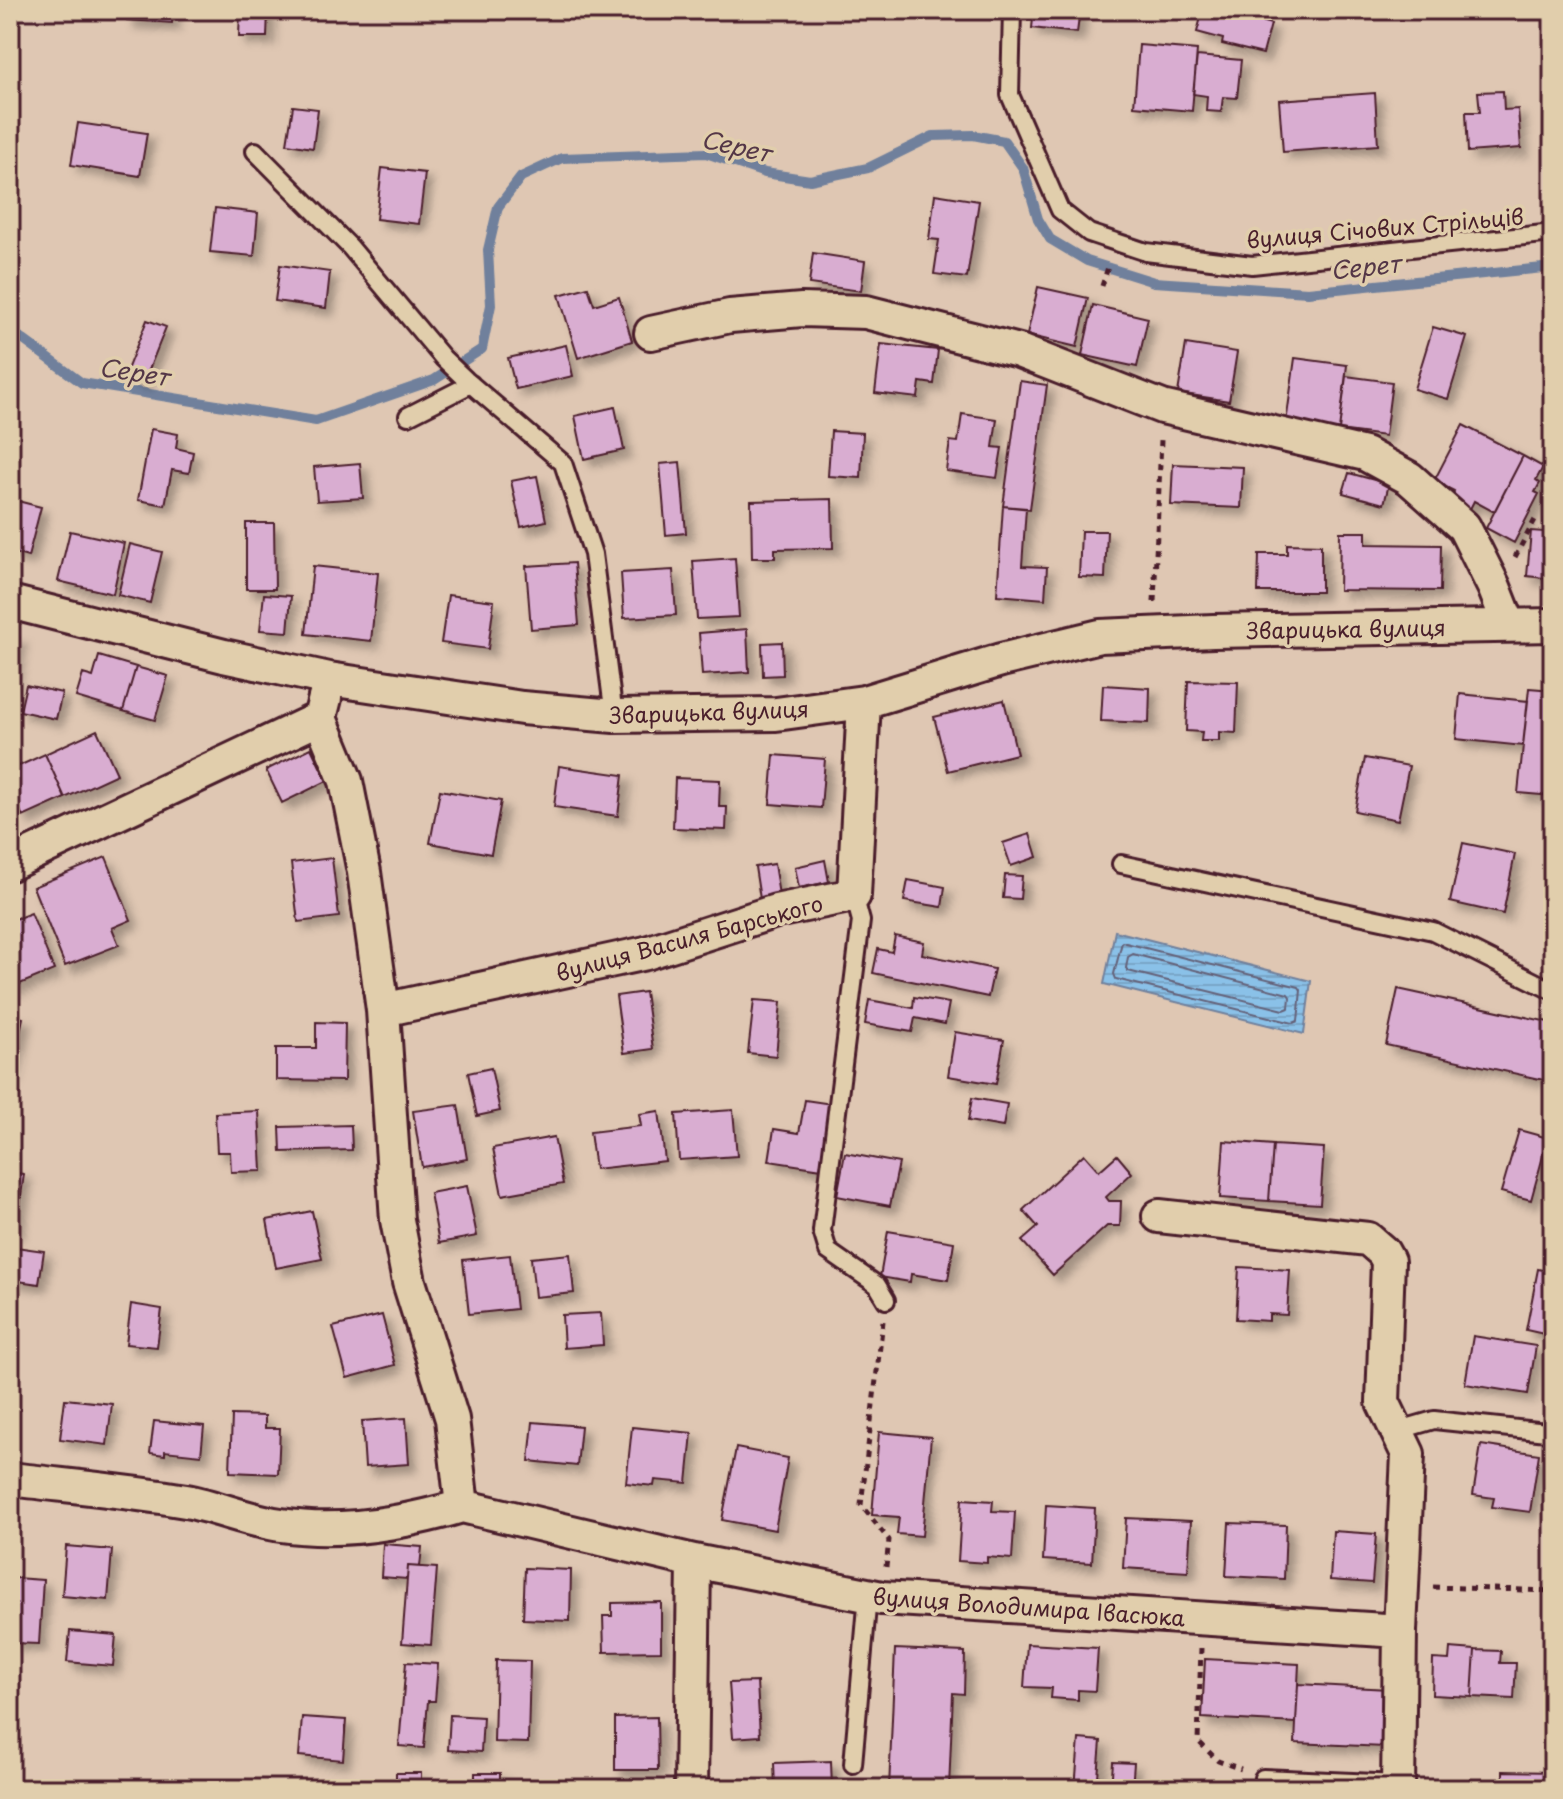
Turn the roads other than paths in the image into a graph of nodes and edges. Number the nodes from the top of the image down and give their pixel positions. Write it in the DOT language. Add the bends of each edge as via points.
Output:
graph roads {
  1 [pos="1012,10"];
  2 [pos="255,151"];
  3 [pos="1553,233"];
  4 [pos="651,333"];
  5 [pos="468,382"];
  6 [pos="408,416"];
  7 [pos="10,602"];
  8 [pos="1509,625"];
  9 [pos="1553,625"];
  10 [pos="329,679"];
  11 [pos="864,702"];
  12 [pos="614,716"];
  13 [pos="320,718"];
  14 [pos="10,864"];
  15 [pos="1121,864"];
  16 [pos="854,895"];
  17 [pos="1553,991"];
  18 [pos="383,1010"];
  19 [pos="1159,1216"];
  20 [pos="886,1300"];
  21 [pos="1396,1431"];
  22 [pos="1547,1432"];
  23 [pos="10,1479"];
  24 [pos="462,1506"];
  25 [pos="694,1561"];
  26 [pos="875,1596"];
  27 [pos="1400,1631"];
  28 [pos="853,1764"];
  29 [pos="1263,1778"];
  30 [pos="1398,1786"];
  31 [pos="691,1789"];
  1 -- 3 [label="lane, вулиця Січових Стрільців" via="1010,95 1060,210 1089,233 1146,252 1252,265"];
  2 -- 5 [label="lane" via="350,247"];
  4 -- 8 [label="street" via="745,315 866,312 1019,351 1162,407 1365,454 1409,478 1464,527"];
  5 -- 6 [label="lane"];
  5 -- 12 [label="lane" via="563,463 593,554"];
  7 -- 10 [label="street, Зварицька вулиця"];
  8 -- 9 [label="street, Зварицька вулиця"];
  8 -- 11 [label="street, Зварицька вулиця" via="1100,636"];
  10 -- 12 [label="street, Зварицька вулиця"];
  10 -- 13 [label="street"];
  11 -- 12 [label="street, Зварицька вулиця" via="776,714"];
  11 -- 16 [label="street, вулиця Василя Барського"];
  13 -- 14 [label="street"];
  13 -- 18 [label="street" via="346,781"];
  15 -- 17 [label="lane" via="1433,931"];
  16 -- 18 [label="street, вулиця Василя Барського" via="776,911 646,953"];
  16 -- 20 [label="lane, вулиця Василя Барського" via="861,921 822,1231 828,1251 877,1285"];
  18 -- 24 [label="street" via="397,1220 409,1282 452,1419"];
  19 -- 21 [label="street" via="1376,1244 1388,1261 1383,1402"];
  21 -- 22 [label="lane" via="1434,1420"];
  21 -- 27 [label="street" via="1408,1454"];
  23 -- 24 [label="street, вулиця Володимира Івасюка" via="136,1492 215,1506 279,1525 338,1529"];
  24 -- 25 [label="street, вулиця Володимира Івасюка"];
  25 -- 26 [label="street, вулиця Володимира Івасюка"];
  25 -- 31 [label="street"];
  26 -- 27 [label="street, вулиця Володимира Івасюка"];
  26 -- 28 [label="lane"];
  27 -- 30 [label="street"];
  29 -- 30 [label="lane"];
}
